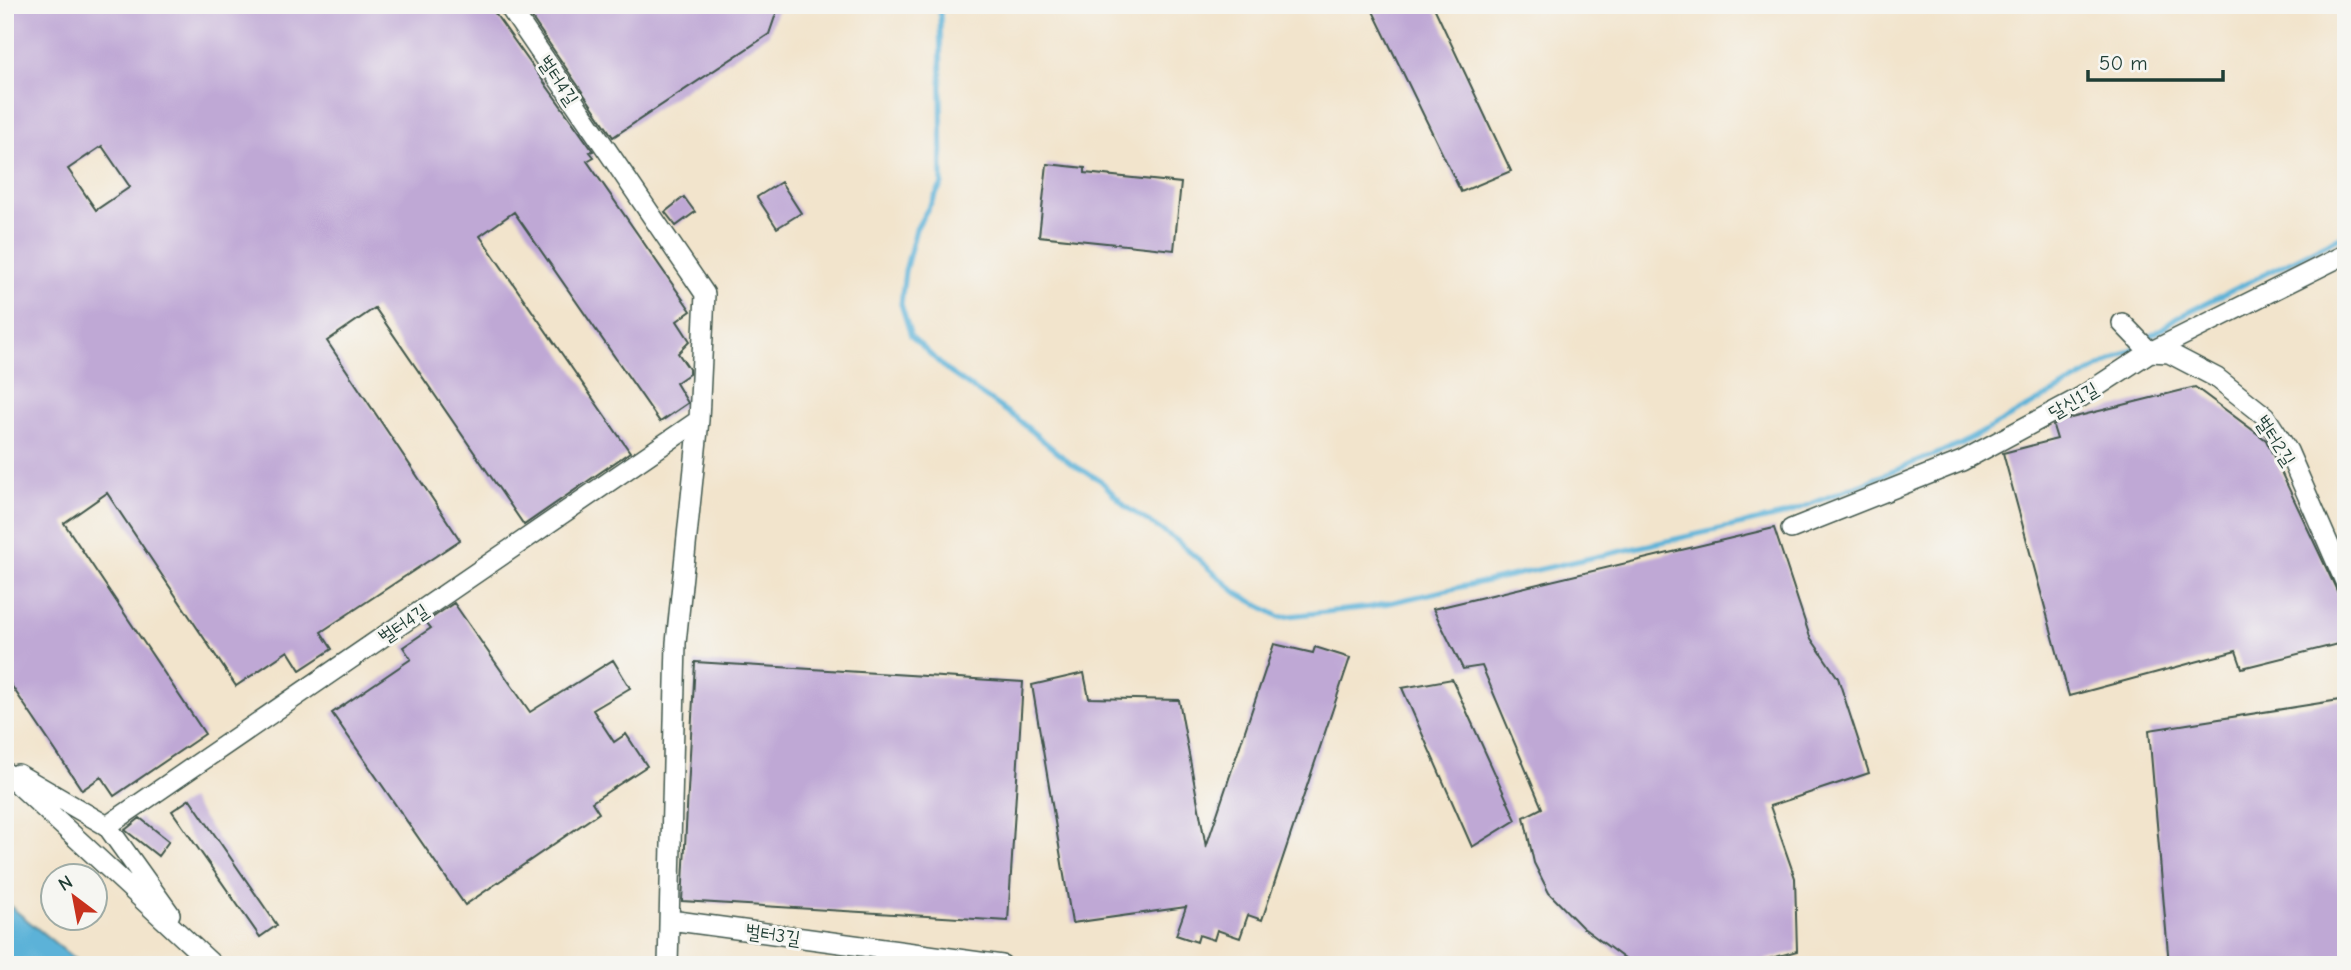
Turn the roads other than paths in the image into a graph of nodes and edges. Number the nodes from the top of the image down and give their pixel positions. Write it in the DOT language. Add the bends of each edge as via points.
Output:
graph roads {
  1 [pos="508,5"];
  2 [pos="2346,254"];
  3 [pos="2123,323"];
  4 [pos="2150,352"];
  5 [pos="699,420"];
  6 [pos="1791,529"];
  7 [pos="2346,584"];
  8 [pos="5,766"];
  9 [pos="5,772"];
  10 [pos="107,825"];
  11 [pos="670,920"];
  12 [pos="193,946"];
  13 [pos="213,965"];
  14 [pos="668,965"];
  15 [pos="1002,965"];
  1 -- 5 [label="street, 벌터4길" via="705,294"];
  2 -- 4 [label="street, 달신1길"];
  3 -- 4 [label="street"];
  4 -- 6 [label="street, 달신1길" via="2081,397 1962,461"];
  4 -- 7 [label="street, 벌터2길" via="2169,354 2217,378 2266,416 2288,451"];
  5 -- 10 [label="street, 벌터4길"];
  5 -- 11 [label="street, 벌터4길" via="676,643"];
  8 -- 10 [label="street"];
  9 -- 12 [label="street"];
  10 -- 12 [label="street"];
  11 -- 14 [label="street, 벌터4길"];
  11 -- 15 [label="street, 벌터3길"];
  12 -- 13 [label="street"];
}
